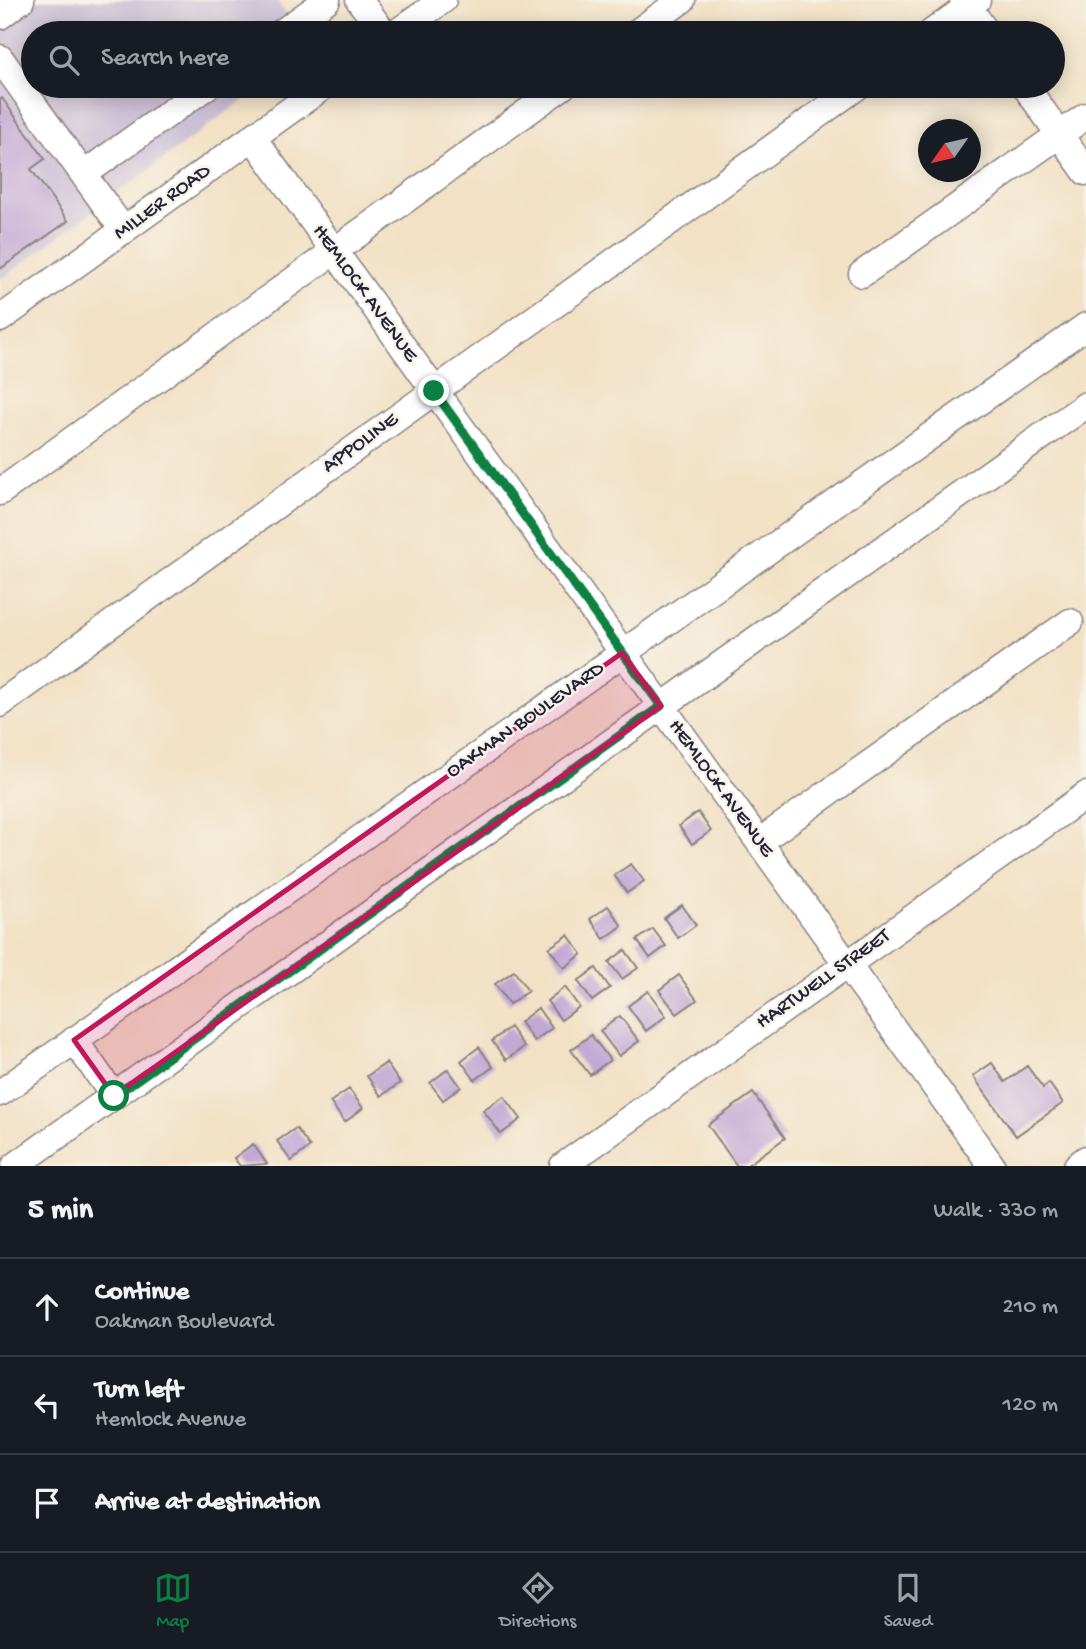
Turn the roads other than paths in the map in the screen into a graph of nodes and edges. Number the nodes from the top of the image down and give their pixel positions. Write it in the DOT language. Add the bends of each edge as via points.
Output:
graph roads {
  1 [pos="21,0"];
  2 [pos="327,0"];
  3 [pos="359,0"];
  4 [pos="443,0"];
  5 [pos="682,0"];
  6 [pos="969,2"];
  7 [pos="0,16"];
  8 [pos="298,21"];
  9 [pos="375,21"];
  10 [pos="413,21"];
  11 [pos="653,21"];
  12 [pos="946,21"];
  13 [pos="980,21"];
  14 [pos="0,58"];
  15 [pos="21,87"];
  16 [pos="29,98"];
  17 [pos="190,98"];
  18 [pos="308,98"];
  19 [pos="546,98"];
  20 [pos="841,98"];
  21 [pos="1034,98"];
  22 [pos="1086,116"];
  23 [pos="1059,134"];
  24 [pos="253,138"];
  25 [pos="1086,172"];
  26 [pos="84,174"];
  27 [pos="124,231"];
  28 [pos="333,251"];
  29 [pos="862,274"];
  30 [pos="0,318"];
  31 [pos="1086,326"];
  32 [pos="434,391"];
  33 [pos="1086,405"];
  34 [pos="0,492"];
  35 [pos="1070,622"];
  36 [pos="622,653"];
  37 [pos="0,704"];
  38 [pos="661,706"];
  39 [pos="1086,795"];
  40 [pos="759,842"];
  41 [pos="847,964"];
  42 [pos="74,1040"];
  43 [pos="0,1093"];
  44 [pos="114,1096"];
  45 [pos="1086,1160"];
  46 [pos="15,1166"];
  47 [pos="563,1166"];
  48 [pos="992,1166"];
  49 [pos="1077,1166"];
  1 -- 7 [label="street"];
  2 -- 8 [label="street"];
  3 -- 9 [label="street"];
  4 -- 10 [label="street"];
  5 -- 11 [label="street"];
  6 -- 12 [label="street"];
  6 -- 13 [label="street"];
  14 -- 15 [label="street"];
  16 -- 26 [label="street"];
  17 -- 26 [label="street"];
  18 -- 24 [label="street, MILLER ROAD"];
  19 -- 28 [label="street"];
  20 -- 32 [label="street, APPOLINE"];
  21 -- 23 [label="street"];
  22 -- 23 [label="street"];
  23 -- 25 [label="street"];
  23 -- 29 [label="street"];
  24 -- 27 [label="street, MILLER ROAD"];
  24 -- 28 [label="street, HEMLOCK AVENUE"];
  26 -- 27 [label="street"];
  27 -- 30 [label="street, MILLER ROAD"];
  28 -- 32 [label="street, HEMLOCK AVENUE"];
  28 -- 34 [label="street"];
  31 -- 36 [label="street, OAKMAN BOULEVARD"];
  32 -- 36 [label="street, HEMLOCK AVENUE"];
  32 -- 37 [label="street, APPOLINE"];
  33 -- 38 [label="street"];
  35 -- 40 [label="street"];
  36 -- 38 [label="street, HEMLOCK AVENUE"];
  36 -- 42 [label="street, OAKMAN BOULEVARD"];
  38 -- 40 [label="street, HEMLOCK AVENUE"];
  38 -- 44 [label="street"];
  39 -- 41 [label="street, HARTWELL STREET"];
  40 -- 41 [label="street, HEMLOCK AVENUE"];
  41 -- 47 [label="street, HARTWELL STREET"];
  41 -- 48 [label="street, HEMLOCK AVENUE"];
  42 -- 43 [label="street, OAKMAN BOULEVARD"];
  42 -- 44 [label="street"];
  44 -- 46 [label="street"];
  45 -- 49 [label="street"];
}
